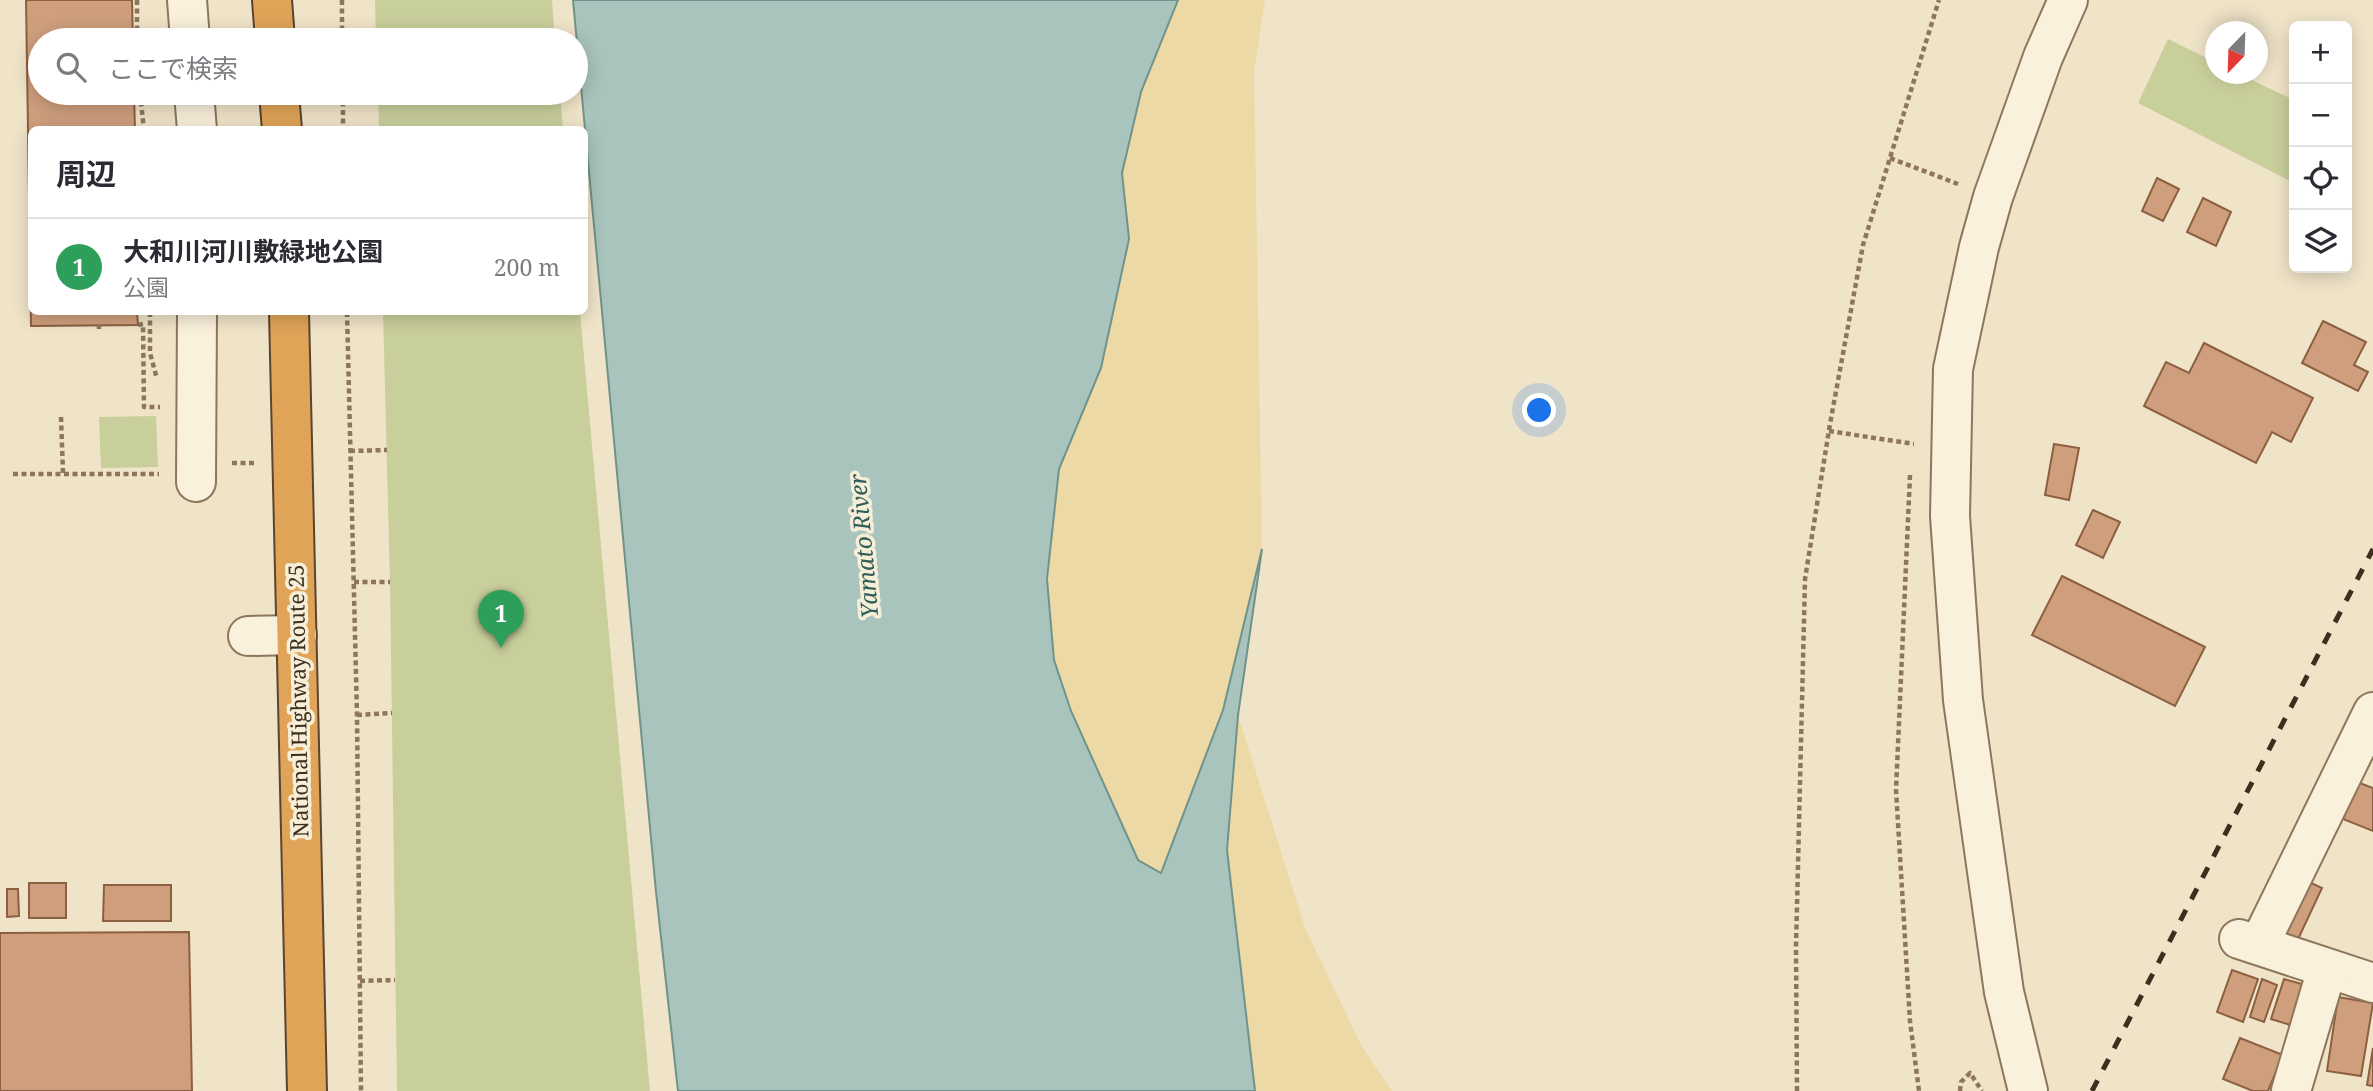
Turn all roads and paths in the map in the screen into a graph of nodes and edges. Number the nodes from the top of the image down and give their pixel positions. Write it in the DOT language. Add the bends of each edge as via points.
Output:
graph roads {
  1 [pos="137,0"];
  2 [pos="187,0"];
  3 [pos="272,0"];
  4 [pos="342,0"];
  5 [pos="1939,0"];
  6 [pos="2068,0"];
  7 [pos="137,28"];
  8 [pos="189,28"];
  9 [pos="274,28"];
  10 [pos="342,28"];
  11 [pos="141,105"];
  12 [pos="195,105"];
  13 [pos="280,105"];
  14 [pos="343,105"];
  15 [pos="144,126"];
  16 [pos="197,126"];
  17 [pos="282,126"];
  18 [pos="343,126"];
  19 [pos="1890,158"];
  20 [pos="1959,185"];
  21 [pos="150,315"];
  22 [pos="197,315"];
  23 [pos="289,315"];
  24 [pos="347,315"];
  25 [pos="138,324"];
  26 [pos="158,380"];
  27 [pos="61,417"];
  28 [pos="165,418"];
  29 [pos="1829,431"];
  30 [pos="1914,444"];
  31 [pos="387,450"];
  32 [pos="350,451"];
  33 [pos="255,463"];
  34 [pos="63,473"];
  35 [pos="197,473"];
  36 [pos="13,474"];
  37 [pos="354,582"];
  38 [pos="390,582"];
  39 [pos="296,635"];
  40 [pos="248,636"];
  41 [pos="392,713"];
  42 [pos="2373,714"];
  43 [pos="357,715"];
  44 [pos="2327,969"];
  45 [pos="396,980"];
  46 [pos="359,981"];
  47 [pos="2373,983"];
  48 [pos="307,1091"];
  49 [pos="360,1091"];
  50 [pos="1797,1091"];
  51 [pos="1960,1091"];
  52 [pos="1982,1091"];
  53 [pos="2028,1091"];
  54 [pos="2291,1091"];
  1 -- 7 [label="path"];
  2 -- 8 [label="street"];
  3 -- 9 [label="highway"];
  4 -- 10 [label="path"];
  5 -- 19 [label="path"];
  6 -- 53 [label="street" via="1993,197 1953,369 1950,516 1962,700 2004,992"];
  11 -- 15 [label="path"];
  12 -- 16 [label="street"];
  13 -- 17 [label="highway"];
  14 -- 18 [label="path"];
  19 -- 20 [label="path"];
  19 -- 29 [label="path" via="1863,245"];
  21 -- 26 [label="path" via="150,353"];
  22 -- 35 [label="street"];
  23 -- 39 [label="highway, National Highway Route 25"];
  24 -- 32 [label="path"];
  25 -- 28 [label="path" via="144,324 144,407 164,407"];
  27 -- 34 [label="path"];
  29 -- 30 [label="path"];
  29 -- 50 [label="path" via="1805,579"];
  31 -- 32 [label="path"];
  32 -- 37 [label="path"];
  33 -- 35 [label="path"];
  34 -- 35 [label="path"];
  34 -- 36 [label="path"];
  37 -- 38 [label="path"];
  37 -- 43 [label="path"];
  39 -- 40 [label="street"];
  39 -- 48 [label="highway, National Highway Route 25"];
  41 -- 43 [label="path"];
  42 -- 44 [label="street" via="2249,942"];
  43 -- 46 [label="path"];
  44 -- 47 [label="street"];
  44 -- 54 [label="street"];
  45 -- 46 [label="path"];
  46 -- 49 [label="path"];
  51 -- 52 [label="path" via="1970,1073"];
}
